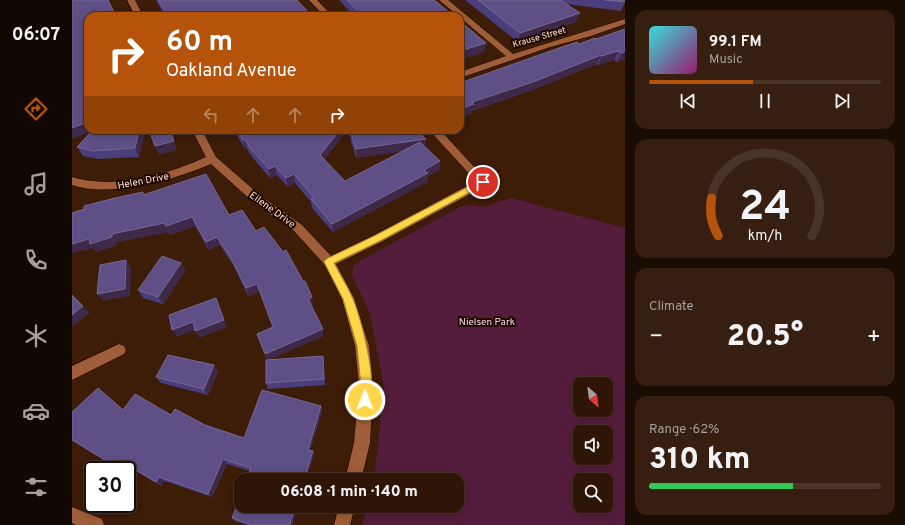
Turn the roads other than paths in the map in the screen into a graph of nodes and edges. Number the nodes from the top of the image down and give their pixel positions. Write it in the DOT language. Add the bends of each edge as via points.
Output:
graph roads {
  1 [pos="131,0"];
  2 [pos="313,0"];
  3 [pos="443,0"];
  4 [pos="137,12"];
  5 [pos="324,12"];
  6 [pos="458,12"];
  7 [pos="464,17"];
  8 [pos="625,21"];
  9 [pos="511,56"];
  10 [pos="464,74"];
  11 [pos="199,134"];
  12 [pos="438,134"];
  13 [pos="212,159"];
  14 [pos="72,181"];
  15 [pos="329,262"];
  16 [pos="118,350"];
  17 [pos="72,373"];
  18 [pos="355,473"];
  19 [pos="345,513"];
  20 [pos="72,515"];
  21 [pos="96,525"];
  22 [pos="342,525"];
  1 -- 4 [label="street"];
  2 -- 5 [label="street"];
  3 -- 6 [label="street"];
  7 -- 9 [label="street"];
  8 -- 9 [label="street, Krause Street"];
  9 -- 10 [label="street, Krause Street"];
  11 -- 13 [label="street, Eilene Drive"];
  12 -- 15 [label="street" via="483,182"];
  13 -- 14 [label="street, Helen Drive" via="161,178 130,183 78,184"];
  13 -- 15 [label="street, Eilene Drive" via="257,198 298,228"];
  15 -- 18 [label="street, Eilene Drive" via="348,298 362,346 366,386 362,443"];
  16 -- 17 [label="street"];
  19 -- 22 [label="street"];
  20 -- 21 [label="street"];
}
